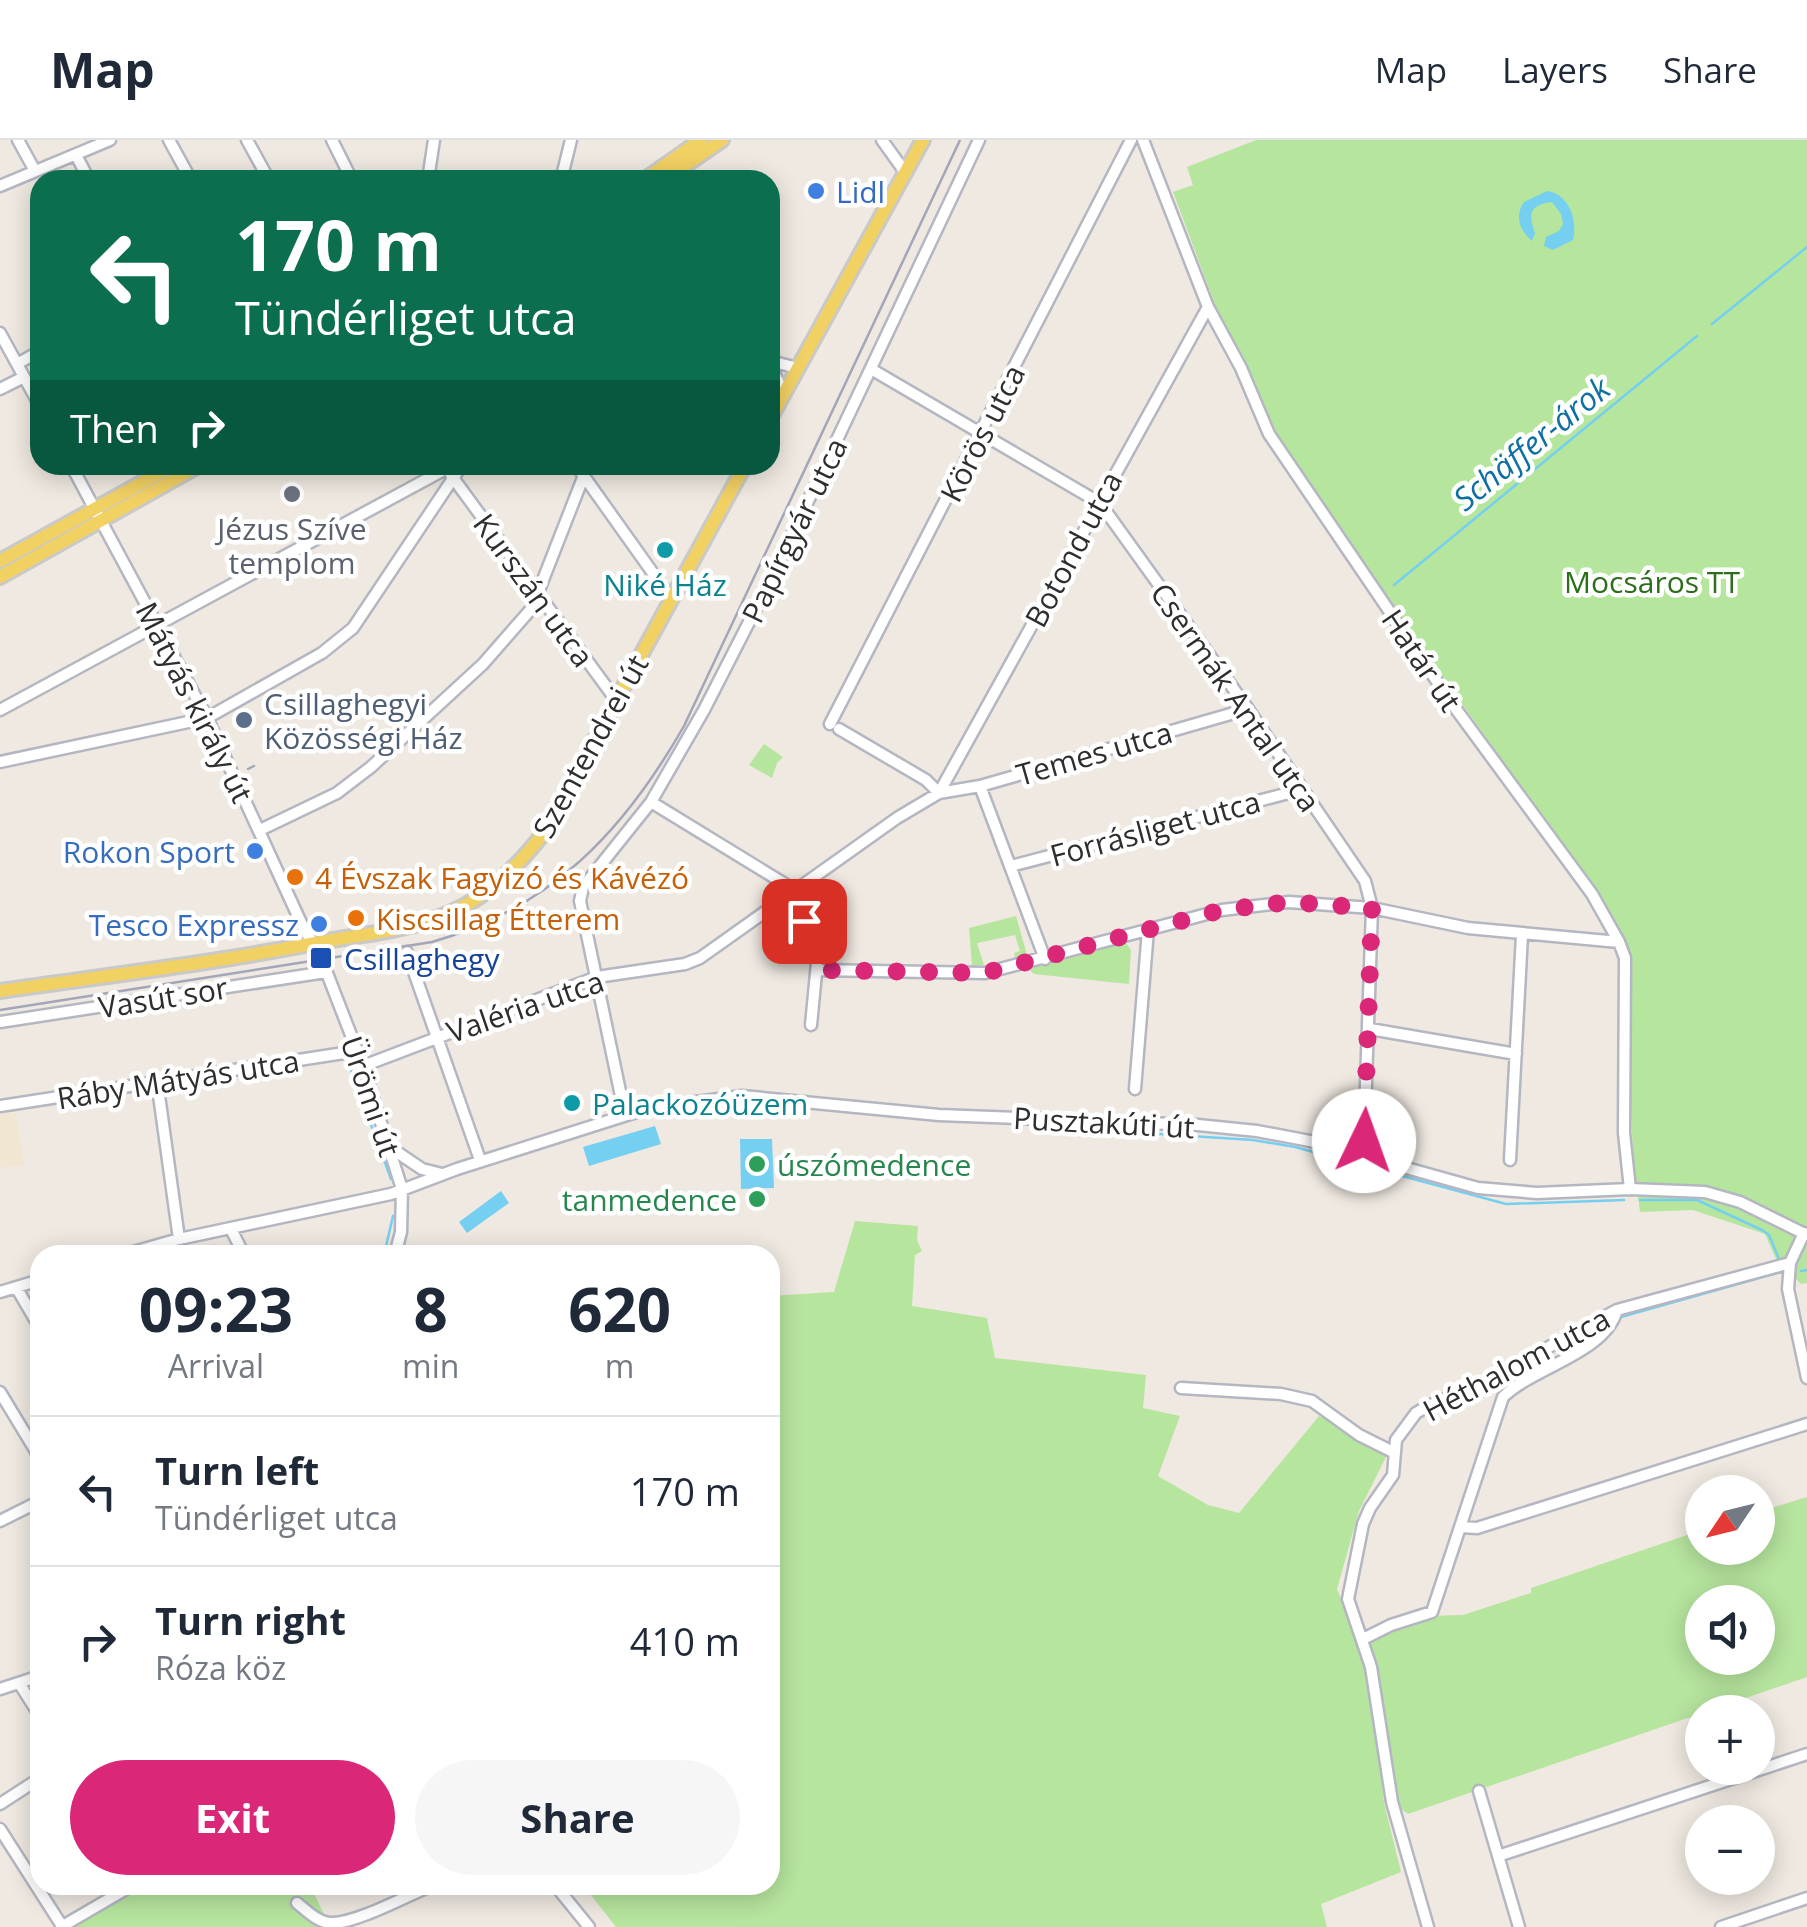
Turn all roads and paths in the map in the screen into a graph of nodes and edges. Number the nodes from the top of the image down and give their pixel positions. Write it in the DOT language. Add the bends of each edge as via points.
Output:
graph roads {
  1 [pos="18,140"];
  2 [pos="110,140"];
  3 [pos="169,140"];
  4 [pos="248,140"];
  5 [pos="332,140"];
  6 [pos="434,140"];
  7 [pos="571,140"];
  8 [pos="701,140"];
  9 [pos="722,140"];
  10 [pos="882,140"];
  11 [pos="923,140"];
  12 [pos="978,140"];
  13 [pos="1131,140"];
  14 [pos="1143,140"];
  15 [pos="76,154"];
  16 [pos="35,170"];
  17 [pos="38,170"];
  18 [pos="84,170"];
  19 [pos="185,170"];
  20 [pos="264,170"];
  21 [pos="347,170"];
  22 [pos="430,170"];
  23 [pos="564,170"];
  24 [pos="658,170"];
  25 [pos="678,170"];
  26 [pos="905,172"];
  27 [pos="30,174"];
  28 [pos="0,186"];
  29 [pos="1208,307"];
  30 [pos="0,332"];
  31 [pos="30,357"];
  32 [pos="17,364"];
  33 [pos="780,365"];
  34 [pos="798,368"];
  35 [pos="871,368"];
  36 [pos="24,377"];
  37 [pos="780,385"];
  38 [pos="30,388"];
  39 [pos="0,389"];
  40 [pos="784,394"];
  41 [pos="780,401"];
  42 [pos="982,432"];
  43 [pos="77,475"];
  44 [pos="159,475"];
  45 [pos="180,475"];
  46 [pos="442,475"];
  47 [pos="450,475"];
  48 [pos="458,475"];
  49 [pos="584,475"];
  50 [pos="589,475"];
  51 [pos="740,475"];
  52 [pos="1100,503"];
  53 [pos="98,515"];
  54 [pos="1,560"];
  55 [pos="0,577"];
  56 [pos="538,595"];
  57 [pos="672,600"];
  58 [pos="157,624"];
  59 [pos="616,700"];
  60 [pos="1248,709"];
  61 [pos="0,710"];
  62 [pos="207,718"];
  63 [pos="0,762"];
  64 [pos="980,786"];
  65 [pos="1300,790"];
  66 [pos="939,792"];
  67 [pos="651,802"];
  68 [pos="260,830"];
  69 [pos="1010,866"];
  70 [pos="792,889"];
  71 [pos="1372,908"];
  72 [pos="1148,930"];
  73 [pos="1522,934"];
  74 [pos="1619,942"];
  75 [pos="312,943"];
  76 [pos="406,952"];
  77 [pos="1045,959"];
  78 [pos="818,970"];
  79 [pos="326,972"];
  80 [pos="596,977"];
  81 [pos="0,990"];
  82 [pos="0,1022"];
  83 [pos="812,1026"];
  84 [pos="1370,1029"];
  85 [pos="436,1036"];
  86 [pos="357,1051"];
  87 [pos="1516,1054"];
  88 [pos="363,1066"];
  89 [pos="157,1081"];
  90 [pos="1134,1089"];
  91 [pos="0,1106"];
  92 [pos="626,1115"];
  93 [pos="390,1147"];
  94 [pos="1360,1154"];
  95 [pos="479,1157"];
  96 [pos="1510,1160"];
  97 [pos="442,1174"];
  98 [pos="402,1189"];
  99 [pos="1630,1189"];
  100 [pos="231,1228"];
  101 [pos="1805,1234"];
  102 [pos="174,1240"];
  103 [pos="157,1245"];
  104 [pos="174,1245"];
  105 [pos="239,1245"];
  106 [pos="397,1245"];
  107 [pos="1790,1262"];
  108 [pos="30,1283"];
  109 [pos="16,1287"];
  110 [pos="0,1292"];
  111 [pos="1617,1310"];
  112 [pos="30,1311"];
  113 [pos="1807,1378"];
  114 [pos="1181,1388"];
  115 [pos="0,1392"];
  116 [pos="1807,1424"];
  117 [pos="30,1442"];
  118 [pos="1393,1452"];
  119 [pos="30,1506"];
  120 [pos="0,1520"];
  121 [pos="1461,1527"];
  122 [pos="1363,1639"];
  123 [pos="30,1679"];
  124 [pos="19,1683"];
  125 [pos="0,1689"];
  126 [pos="30,1700"];
  127 [pos="1807,1754"];
  128 [pos="30,1784"];
  129 [pos="1479,1791"];
  130 [pos="0,1804"];
  131 [pos="0,1829"];
  132 [pos="1498,1856"];
  133 [pos="30,1876"];
  134 [pos="42,1895"];
  135 [pos="116,1895"];
  136 [pos="409,1895"];
  137 [pos="564,1895"];
  138 [pos="1807,1898"];
  139 [pos="297,1903"];
  140 [pos="62,1927"];
  141 [pos="589,1927"];
  142 [pos="1428,1927"];
  143 [pos="1519,1927"];
  144 [pos="1721,1927"];
  1 -- 16 [label="street"];
  2 -- 15 [label="street"];
  3 -- 19 [label="street"];
  4 -- 20 [label="street"];
  5 -- 21 [label="street"];
  6 -- 22 [label="street"];
  7 -- 23 [label="street"];
  8 -- 24 [label="main road"];
  9 -- 25 [label="main road"];
  10 -- 26 [label="street"];
  11 -- 26 [label="main road"];
  12 -- 35 [label="street, Papírgyár utca"];
  13 -- 42 [label="street, Körös utca"];
  14 -- 29 [label="street, Határ út"];
  15 -- 17 [label="street"];
  15 -- 18 [label="street"];
  26 -- 34 [label="main road"];
  27 -- 28 [label="street"];
  29 -- 52 [label="street, Botond utca"];
  29 -- 74 [label="street, Határ út" via="1269,434"];
  30 -- 32 [label="street"];
  31 -- 32 [label="street"];
  32 -- 36 [label="street"];
  33 -- 34 [label="street"];
  34 -- 40 [label="main road"];
  35 -- 42 [label="street, Csermák Antal utca"];
  35 -- 67 [label="street, Papírgyár utca" via="729,664"];
  36 -- 38 [label="street"];
  36 -- 39 [label="street"];
  37 -- 40 [label="street"];
  40 -- 41 [label="main road"];
  42 -- 52 [label="street, Csermák Antal utca"];
  42 -- 66 [label="street, Körös utca" via="834,726"];
  43 -- 53 [label="street, Mátyás király út"];
  44 -- 53 [label="main road"];
  45 -- 53 [label="main road"];
  46 -- 58 [label="street"];
  47 -- 62 [label="street" via="344,638"];
  48 -- 56 [label="street, Kurszán utca"];
  49 -- 56 [label="street"];
  50 -- 57 [label="street"];
  51 -- 57 [label="main road, Szentendrei út"];
  52 -- 60 [label="street, Csermák Antal utca"];
  52 -- 66 [label="street, Botond utca"];
  53 -- 54 [label="main road"];
  53 -- 55 [label="main road"];
  53 -- 58 [label="street, Mátyás király út"];
  56 -- 59 [label="street, Kurszán utca"];
  56 -- 68 [label="street" via="483,664 371,767 337,793"];
  57 -- 59 [label="main road, Szentendrei út"];
  58 -- 61 [label="street"];
  58 -- 62 [label="street, Mátyás király út"];
  59 -- 75 [label="main road, Szentendrei út" via="543,834 512,870 456,910 415,925"];
  60 -- 64 [label="street, Temes utca"];
  60 -- 65 [label="street, Csermák Antal utca"];
  62 -- 63 [label="street"];
  62 -- 68 [label="street, Mátyás király út"];
  64 -- 66 [label="street, Temes utca"];
  64 -- 69 [label="street"];
  65 -- 69 [label="street, Forrásliget utca"];
  65 -- 71 [label="street, Csermák Antal utca" via="1365,881"];
  66 -- 70 [label="street, Valéria utca"];
  67 -- 70 [label="street"];
  67 -- 80 [label="street, Papírgyár utca" via="586,881 580,901"];
  68 -- 75 [label="street, Mátyás király út"];
  69 -- 77 [label="street"];
  70 -- 78 [label="street"];
  70 -- 80 [label="street, Valéria utca" via="700,958"];
  71 -- 72 [label="street" via="1289,902 1222,910"];
  71 -- 73 [label="street"];
  71 -- 84 [label="street"];
  72 -- 77 [label="street"];
  72 -- 90 [label="street"];
  73 -- 74 [label="street"];
  73 -- 87 [label="street"];
  74 -- 99 [label="street, Határ út" via="1625,958"];
  75 -- 79 [label="street, Ürömi út"];
  75 -- 81 [label="main road, Szentendrei út"];
  76 -- 85 [label="street"];
  77 -- 78 [label="street" via="970,974"];
  78 -- 83 [label="street"];
  79 -- 82 [label="street, Vasút sor"];
  79 -- 86 [label="street, Ürömi út"];
  80 -- 85 [label="street, Valéria utca"];
  80 -- 92 [label="street"];
  84 -- 87 [label="street"];
  84 -- 94 [label="street"];
  85 -- 88 [label="street, Valéria utca"];
  85 -- 95 [label="street"];
  86 -- 88 [label="street, Ürömi út"];
  86 -- 89 [label="street, Ráby Mátyás utca"];
  87 -- 96 [label="street"];
  88 -- 93 [label="street, Ürömi út"];
  89 -- 91 [label="street, Ráby Mátyás utca"];
  89 -- 102 [label="street"];
  92 -- 94 [label="street, Pusztakúti út" via="676,1102 765,1097 938,1115 1198,1125"];
  92 -- 97 [label="street, Pusztakúti út"];
  93 -- 97 [label="street"];
  93 -- 98 [label="street, Ürömi út"];
  94 -- 99 [label="street, Pusztakúti út" via="1478,1188"];
  97 -- 98 [label="street, Pusztakúti út"];
  98 -- 100 [label="street, Pusztakúti út"];
  98 -- 106 [label="street, Ürömi út"];
  99 -- 101 [label="street, Pusztakúti út" via="1720,1195"];
  100 -- 102 [label="street, Pusztakúti út"];
  100 -- 105 [label="street"];
  101 -- 107 [label="street"];
  102 -- 103 [label="street, Pusztakúti út"];
  102 -- 104 [label="street"];
  107 -- 111 [label="street, Héthalom utca"];
  107 -- 113 [label="street" via="1789,1305"];
  108 -- 109 [label="street"];
  109 -- 110 [label="street"];
  109 -- 112 [label="street"];
  111 -- 118 [label="street, Héthalom utca" via="1416,1414"];
  111 -- 121 [label="street" via="1601,1338 1502,1397"];
  114 -- 118 [label="street" via="1302,1398"];
  115 -- 117 [label="street"];
  116 -- 121 [label="street" via="1477,1528"];
  118 -- 122 [label="street, Héthalom utca" via="1393,1475 1366,1516 1349,1582 1348,1599"];
  119 -- 120 [label="street"];
  121 -- 122 [label="street" via="1432,1612"];
  122 -- 142 [label="street, Héthalom utca" via="1382,1716 1392,1802"];
  123 -- 124 [label="street"];
  124 -- 125 [label="street"];
  124 -- 126 [label="street"];
  127 -- 132 [label="street"];
  128 -- 130 [label="street"];
  129 -- 132 [label="street"];
  131 -- 133 [label="street"];
  132 -- 143 [label="street"];
  134 -- 140 [label="street"];
  135 -- 140 [label="street"];
  136 -- 139 [label="street" via="332,1923"];
  137 -- 141 [label="street"];
  138 -- 144 [label="street"];
}
